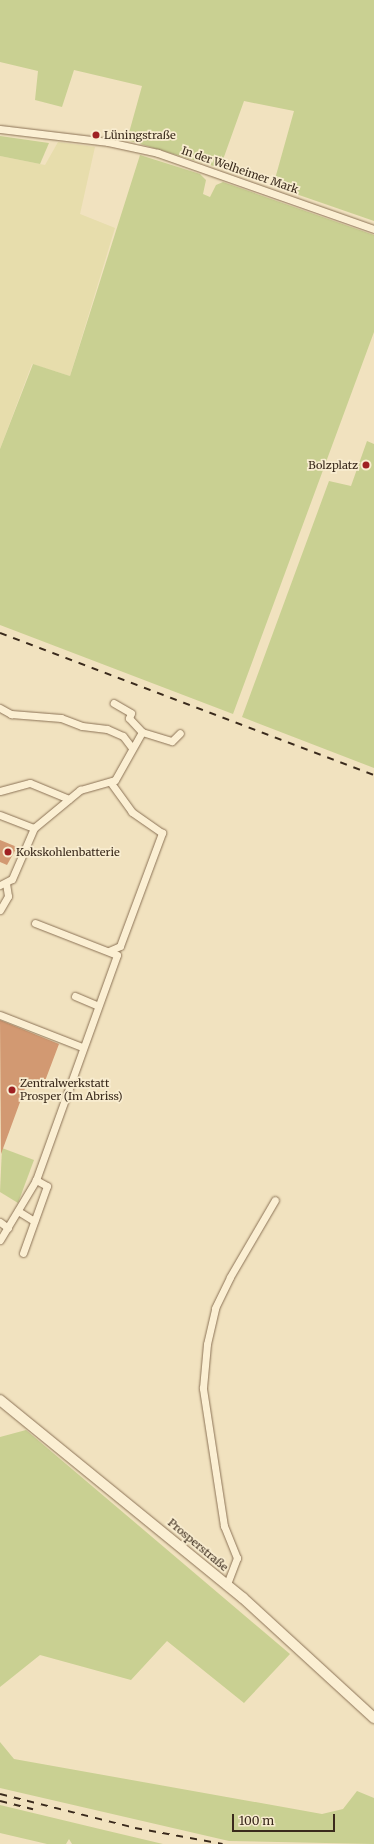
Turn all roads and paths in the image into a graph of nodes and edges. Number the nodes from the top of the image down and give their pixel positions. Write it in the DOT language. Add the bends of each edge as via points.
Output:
graph roads {
  1 [pos="0,129"];
  2 [pos="374,229"];
  3 [pos="114,703"];
  4 [pos="0,708"];
  5 [pos="142,732"];
  6 [pos="180,733"];
  7 [pos="132,748"];
  8 [pos="110,782"];
  9 [pos="0,791"];
  10 [pos="69,799"];
  11 [pos="0,815"];
  12 [pos="34,828"];
  13 [pos="3,884"];
  14 [pos="0,910"];
  15 [pos="35,923"];
  16 [pos="109,951"];
  17 [pos="75,996"];
  18 [pos="98,1006"];
  19 [pos="0,1015"];
  20 [pos="82,1047"];
  21 [pos="36,1180"];
  22 [pos="275,1200"];
  23 [pos="18,1211"];
  24 [pos="34,1221"];
  25 [pos="0,1222"];
  26 [pos="8,1228"];
  27 [pos="0,1240"];
  28 [pos="23,1253"];
  29 [pos="0,1400"];
  30 [pos="227,1584"];
  31 [pos="374,1718"];
  1 -- 2 [label="street, In der Welheimer Mark" via="108,142 158,153"];
  3 -- 5 [label="street" via="131,713 129,718"];
  4 -- 7 [label="street" via="11,714 61,718 82,726 107,729 123,736"];
  5 -- 6 [label="street" via="172,741"];
  5 -- 7 [label="street"];
  7 -- 8 [label="street" via="115,780"];
  8 -- 10 [label="street" via="80,790"];
  8 -- 16 [label="street" via="132,812 162,833 120,946"];
  9 -- 10 [label="street" via="30,782"];
  10 -- 12 [label="street"];
  11 -- 12 [label="street"];
  12 -- 13 [label="street" via="12,879"];
  13 -- 14 [label="street" via="8,896"];
  15 -- 16 [label="street"];
  16 -- 18 [label="street" via="117,955"];
  17 -- 18 [label="street"];
  18 -- 20 [label="street"];
  19 -- 20 [label="street"];
  20 -- 21 [label="street"];
  21 -- 23 [label="street"];
  21 -- 24 [label="street" via="47,1186"];
  22 -- 30 [label="street" via="215,1308 207,1344 203,1388 224,1526 237,1558"];
  23 -- 24 [label="street"];
  23 -- 26 [label="street"];
  24 -- 28 [label="street"];
  25 -- 26 [label="street"];
  26 -- 27 [label="street"];
  29 -- 30 [label="main road, Prosperstraße"];
  30 -- 31 [label="main road, Prosperstraße"];
}
